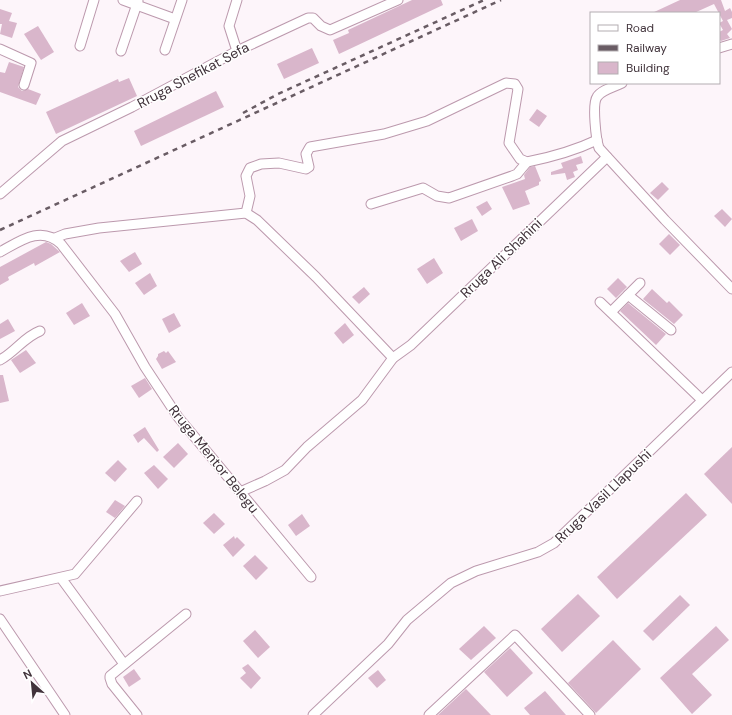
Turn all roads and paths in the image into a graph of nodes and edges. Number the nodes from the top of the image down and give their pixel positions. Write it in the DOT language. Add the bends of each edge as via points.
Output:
graph roads {
  1 [pos="94,0"];
  2 [pos="123,0"];
  3 [pos="182,0"];
  4 [pos="237,0"];
  5 [pos="398,0"];
  6 [pos="137,2"];
  7 [pos="175,19"];
  8 [pos="732,44"];
  9 [pos="80,46"];
  10 [pos="720,48"];
  11 [pos="0,49"];
  12 [pos="165,50"];
  13 [pos="121,51"];
  14 [pos="237,51"];
  15 [pos="620,84"];
  16 [pos="24,85"];
  17 [pos="597,140"];
  18 [pos="607,157"];
  19 [pos="527,162"];
  20 [pos="0,194"];
  21 [pos="371,204"];
  22 [pos="246,213"];
  23 [pos="55,238"];
  24 [pos="0,252"];
  25 [pos="640,283"];
  26 [pos="732,289"];
  27 [pos="628,295"];
  28 [pos="600,302"];
  29 [pos="611,312"];
  30 [pos="671,330"];
  31 [pos="40,331"];
  32 [pos="393,358"];
  33 [pos="0,360"];
  34 [pos="732,372"];
  35 [pos="702,400"];
  36 [pos="240,492"];
  37 [pos="137,501"];
  38 [pos="311,577"];
  39 [pos="61,578"];
  40 [pos="0,591"];
  41 [pos="186,614"];
  42 [pos="0,619"];
  43 [pos="124,664"];
  44 [pos="65,715"];
  45 [pos="137,715"];
  46 [pos="313,715"];
  47 [pos="429,715"];
  48 [pos="590,715"];
  1 -- 9 [label="street"];
  2 -- 6 [label="street"];
  3 -- 7 [label="street"];
  4 -- 14 [label="street" via="229,26"];
  5 -- 14 [label="street, Rruga Shefikat Sefa" via="330,30 313,18 308,18"];
  6 -- 7 [label="street"];
  6 -- 13 [label="street"];
  7 -- 12 [label="street"];
  8 -- 10 [label="street"];
  11 -- 16 [label="street" via="31,63"];
  14 -- 20 [label="street, Rruga Shefikat Sefa" via="62,141"];
  15 -- 17 [label="street" via="597,97"];
  17 -- 18 [label="street" via="599,148"];
  17 -- 19 [label="street" via="574,151"];
  18 -- 26 [label="street"];
  18 -- 32 [label="street, Rruga Ali Shahini" via="411,345"];
  19 -- 21 [label="street" via="517,174 449,198 437,196 423,188"];
  19 -- 22 [label="street" via="520,158 509,143 518,89 514,84 506,83 428,121 384,134 310,147 306,154 309,167 306,169 280,162 253,167 248,170 246,176 250,196"];
  22 -- 23 [label="street" via="99,228"];
  22 -- 32 [label="street" via="257,220 316,277"];
  23 -- 24 [label="street" via="47,235 32,236"];
  23 -- 36 [label="street, Rruga Mentor Belegu" via="115,314 145,367 178,417"];
  25 -- 27 [label="street"];
  27 -- 29 [label="street"];
  27 -- 30 [label="street"];
  28 -- 29 [label="street"];
  29 -- 35 [label="street"];
  31 -- 33 [label="street" via="31,335"];
  32 -- 36 [label="street, Rruga Ali Shahini" via="365,397 307,447 285,470"];
  34 -- 35 [label="street, Rruga Vasil Llapushi"];
  35 -- 46 [label="street, Rruga Vasil Llapushi" via="554,543 538,552 476,571 451,583 407,620 388,644"];
  36 -- 38 [label="street, Rruga Mentor Belegu"];
  37 -- 39 [label="street" via="75,574"];
  39 -- 40 [label="street"];
  39 -- 43 [label="street"];
  41 -- 43 [label="street"];
  42 -- 44 [label="street"];
  43 -- 45 [label="street" via="110,678"];
  47 -- 48 [label="street" via="515,635"];
}
